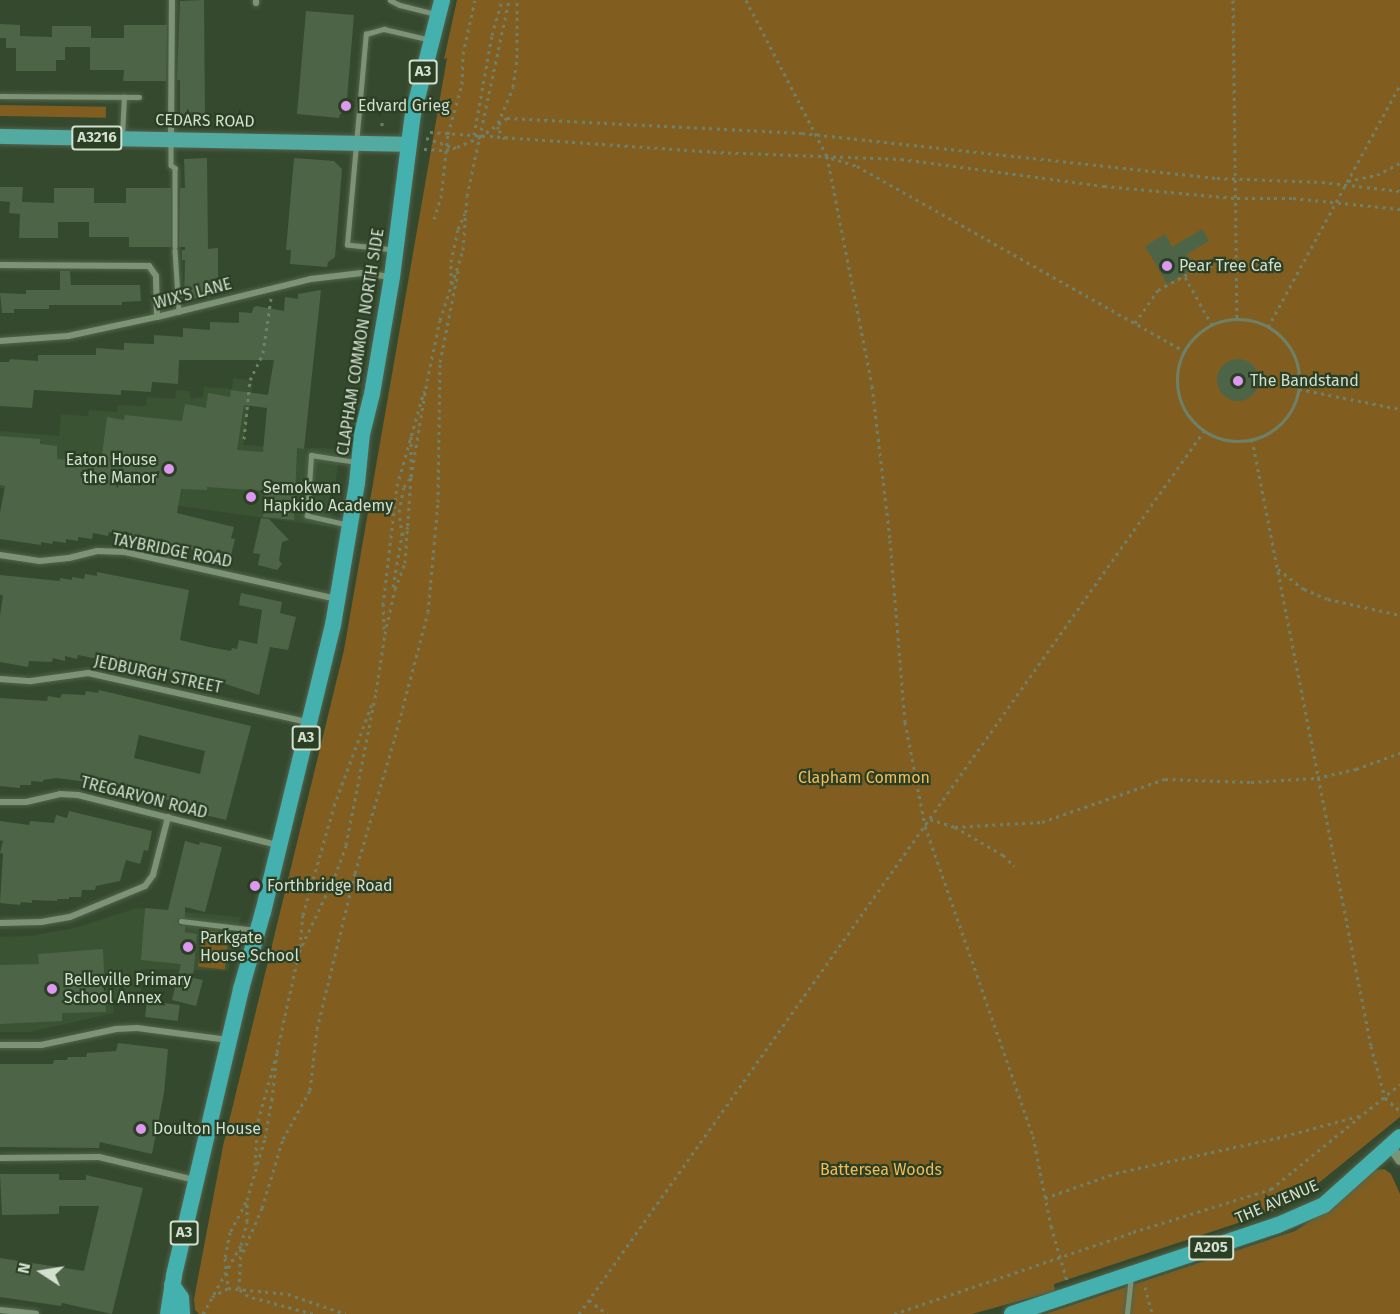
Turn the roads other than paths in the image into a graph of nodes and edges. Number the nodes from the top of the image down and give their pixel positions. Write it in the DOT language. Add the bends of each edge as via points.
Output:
graph roads {
  1 [pos="172,0"];
  2 [pos="390,0"];
  3 [pos="440,7"];
  4 [pos="432,40"];
  5 [pos="0,96"];
  6 [pos="124,97"];
  7 [pos="139,97"];
  8 [pos="0,136"];
  9 [pos="122,138"];
  10 [pos="171,138"];
  11 [pos="355,141"];
  12 [pos="409,144"];
  13 [pos="396,250"];
  14 [pos="0,265"];
  15 [pos="392,277"];
  16 [pos="179,312"];
  17 [pos="157,317"];
  18 [pos="0,341"];
  19 [pos="359,463"];
  20 [pos="350,525"];
  21 [pos="0,555"];
  22 [pos="338,599"];
  23 [pos="0,679"];
  24 [pos="310,722"];
  25 [pos="0,802"];
  26 [pos="168,817"];
  27 [pos="280,846"];
  28 [pos="180,921"];
  29 [pos="0,923"];
  30 [pos="258,931"];
  31 [pos="230,1041"];
  32 [pos="0,1045"];
  33 [pos="1395,1141"];
  34 [pos="0,1158"];
  35 [pos="1400,1160"];
  36 [pos="196,1180"];
  37 [pos="1132,1275"];
  38 [pos="172,1285"];
  39 [pos="0,1310"];
  40 [pos="36,1314"];
  41 [pos="157,1314"];
  42 [pos="168,1314"];
  43 [pos="182,1314"];
  44 [pos="1012,1314"];
  45 [pos="1127,1314"];
  1 -- 10 [label="street"];
  2 -- 3 [label="lane" via="400,5"];
  3 -- 4 [label="highway, CLAPHAM COMMON NORTH SIDE / A3"];
  4 -- 11 [label="lane" via="384,29 366,34"];
  4 -- 12 [label="highway, CLAPHAM COMMON NORTH SIDE / A3"];
  5 -- 6 [label="lane"];
  6 -- 7 [label="lane"];
  6 -- 9 [label="lane"];
  8 -- 9 [label="main road, CEDARS ROAD / A3216"];
  9 -- 10 [label="main road, CEDARS ROAD / A3216"];
  10 -- 11 [label="main road, CEDARS ROAD / A3216"];
  10 -- 16 [label="lane"];
  11 -- 12 [label="main road, CEDARS ROAD / A3216"];
  11 -- 13 [label="lane" via="346,245"];
  12 -- 13 [label="highway, CLAPHAM COMMON NORTH SIDE / A3"];
  13 -- 15 [label="highway, CLAPHAM COMMON NORTH SIDE / A3"];
  14 -- 17 [label="street" via="149,266 156,276"];
  15 -- 16 [label="street, WIX'S LANE" via="346,274 270,288"];
  15 -- 19 [label="highway, CLAPHAM COMMON NORTH SIDE / A3"];
  16 -- 17 [label="street, WIX'S LANE"];
  17 -- 18 [label="street, WIX'S LANE" via="68,336"];
  19 -- 20 [label="highway, CLAPHAM COMMON NORTH SIDE / A3"];
  19 -- 20 [label="lane" via="311,455 307,516"];
  20 -- 22 [label="highway, CLAPHAM COMMON NORTH SIDE / A3"];
  21 -- 22 [label="street, TAYBRIDGE ROAD" via="40,561 97,550 125,552"];
  22 -- 24 [label="highway, CLAPHAM COMMON NORTH SIDE / A3"];
  23 -- 24 [label="street, JEDBURGH STREET" via="32,681 88,672"];
  24 -- 27 [label="highway, CLAPHAM COMMON NORTH SIDE / A3"];
  25 -- 26 [label="street, TREGARVON ROAD" via="69,794"];
  26 -- 27 [label="street, TREGARVON ROAD"];
  26 -- 29 [label="street" via="153,875 145,886 70,917"];
  27 -- 30 [label="highway, CLAPHAM COMMON NORTH SIDE / A3"];
  28 -- 30 [label="lane"];
  30 -- 31 [label="highway, CLAPHAM COMMON NORTH SIDE / A3"];
  31 -- 32 [label="street" via="137,1028 41,1045"];
  31 -- 36 [label="highway, CLAPHAM COMMON NORTH SIDE / A3"];
  33 -- 35 [label="street"];
  33 -- 37 [label="highway, THE AVENUE / A205" via="1324,1205 1278,1225"];
  34 -- 36 [label="street" via="99,1157"];
  36 -- 38 [label="highway, CLAPHAM COMMON NORTH SIDE / A3"];
  37 -- 44 [label="highway, THE AVENUE / A205"];
  37 -- 45 [label="lane"];
  38 -- 41 [label="highway, CLAPHAM COMMON NORTH SIDE / A3" via="160,1299"];
  38 -- 42 [label="highway"];
  38 -- 43 [label="highway" via="181,1298"];
  39 -- 40 [label="street"];
}
